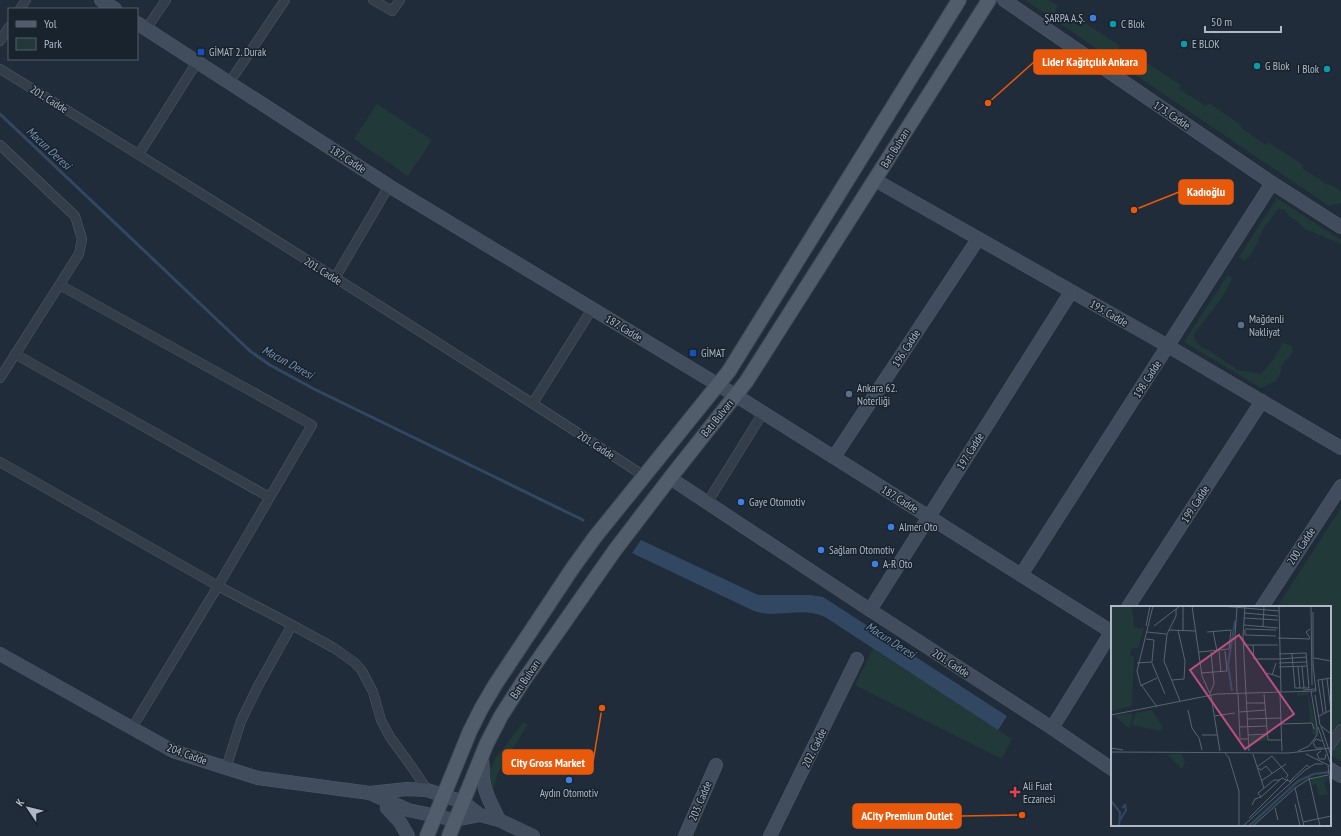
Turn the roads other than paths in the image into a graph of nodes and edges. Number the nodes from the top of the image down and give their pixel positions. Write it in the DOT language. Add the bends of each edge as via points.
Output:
graph roads {
  1 [pos="101,0"];
  2 [pos="166,0"];
  3 [pos="285,0"];
  4 [pos="373,0"];
  5 [pos="400,0"];
  6 [pos="960,0"];
  7 [pos="989,0"];
  8 [pos="1004,0"];
  9 [pos="113,8"];
  10 [pos="141,26"];
  11 [pos="8,29"];
  12 [pos="0,41"];
  13 [pos="197,62"];
  14 [pos="0,69"];
  15 [pos="229,83"];
  16 [pos="0,145"];
  17 [pos="139,154"];
  18 [pos="875,180"];
  19 [pos="1272,183"];
  20 [pos="389,186"];
  21 [pos="1341,227"];
  22 [pos="978,239"];
  23 [pos="335,278"];
  24 [pos="60,285"];
  25 [pos="1071,292"];
  26 [pos="592,309"];
  27 [pos="1168,346"];
  28 [pos="15,354"];
  29 [pos="3,368"];
  30 [pos="0,378"];
  31 [pos="718,385"];
  32 [pos="735,395"];
  33 [pos="1262,401"];
  34 [pos="533,403"];
  35 [pos="763,413"];
  36 [pos="1341,448"];
  37 [pos="834,457"];
  38 [pos="0,462"];
  39 [pos="644,476"];
  40 [pos="670,478"];
  41 [pos="1341,486"];
  42 [pos="270,497"];
  43 [pos="707,503"];
  44 [pos="929,517"];
  45 [pos="1021,575"];
  46 [pos="218,586"];
  47 [pos="1129,606"];
  48 [pos="1263,606"];
  49 [pos="870,610"];
  50 [pos="292,625"];
  51 [pos="1111,630"];
  52 [pos="1111,633"];
  53 [pos="0,654"];
  54 [pos="857,659"];
  55 [pos="132,728"];
  56 [pos="1052,728"];
  57 [pos="1341,729"];
  58 [pos="1331,744"];
  59 [pos="481,756"];
  60 [pos="716,766"];
  61 [pos="226,768"];
  62 [pos="1111,768"];
  63 [pos="1331,770"];
  64 [pos="1341,776"];
  65 [pos="427,790"];
  66 [pos="370,793"];
  67 [pos="444,795"];
  68 [pos="387,801"];
  69 [pos="463,802"];
  70 [pos="480,815"];
  71 [pos="435,816"];
  72 [pos="456,820"];
  73 [pos="499,820"];
  74 [pos="408,836"];
  75 [pos="427,836"];
  76 [pos="449,836"];
  77 [pos="533,836"];
  78 [pos="685,836"];
  79 [pos="770,836"];
  1 -- 9 [label="street"];
  2 -- 10 [label="street"];
  3 -- 15 [label="street"];
  4 -- 5 [label="street" via="392,11"];
  6 -- 31 [label="main road, Batı Bulvarı"];
  7 -- 18 [label="main road, Batı Bulvarı"];
  8 -- 19 [label="street, 173. Cadde"];
  10 -- 13 [label="street, 187. Cadde"];
  11 -- 12 [label="street"];
  13 -- 15 [label="street, 187. Cadde"];
  13 -- 17 [label="street"];
  14 -- 17 [label="street, 201. Cadde"];
  15 -- 20 [label="street, 187. Cadde"];
  16 -- 24 [label="street" via="74,216 82,239 79,254"];
  17 -- 23 [label="street, 201. Cadde"];
  18 -- 22 [label="street, 195. Cadde"];
  18 -- 32 [label="main road, Batı Bulvarı" via="746,382"];
  19 -- 21 [label="street, 173. Cadde"];
  19 -- 27 [label="street, 198. Cadde"];
  20 -- 23 [label="street"];
  20 -- 26 [label="street, 187. Cadde"];
  22 -- 25 [label="street, 195. Cadde"];
  22 -- 37 [label="street, 196. Cadde"];
  23 -- 34 [label="street, 201. Cadde"];
  24 -- 28 [label="street"];
  24 -- 42 [label="street" via="312,425"];
  25 -- 27 [label="street, 195. Cadde"];
  25 -- 44 [label="street, 197. Cadde"];
  26 -- 31 [label="street, 187. Cadde"];
  26 -- 34 [label="street"];
  27 -- 33 [label="street, 195. Cadde"];
  27 -- 45 [label="street, 198. Cadde"];
  28 -- 29 [label="street"];
  28 -- 42 [label="street"];
  29 -- 30 [label="street"];
  31 -- 32 [label="street, 187. Cadde"];
  31 -- 39 [label="main road, Batı Bulvarı"];
  32 -- 35 [label="street, 187. Cadde"];
  32 -- 40 [label="main road, Batı Bulvarı"];
  33 -- 36 [label="street, 195. Cadde"];
  33 -- 47 [label="street, 199. Cadde"];
  34 -- 39 [label="street, 201. Cadde"];
  35 -- 37 [label="street, 187. Cadde"];
  35 -- 43 [label="street"];
  37 -- 44 [label="street, 187. Cadde"];
  38 -- 46 [label="street"];
  39 -- 67 [label="main road, Batı Bulvarı" via="572,569 495,685 470,731"];
  40 -- 43 [label="street, 201. Cadde"];
  40 -- 59 [label="main road, Batı Bulvarı" via="615,550 524,680 501,716"];
  41 -- 48 [label="street, 200. Cadde"];
  42 -- 46 [label="street"];
  43 -- 49 [label="street, 201. Cadde"];
  44 -- 45 [label="street, 187. Cadde"];
  44 -- 49 [label="street, 197. Cadde"];
  45 -- 51 [label="street, 187. Cadde"];
  46 -- 50 [label="street"];
  46 -- 55 [label="street"];
  49 -- 56 [label="street, 201. Cadde"];
  50 -- 61 [label="street" via="242,720"];
  50 -- 65 [label="street" via="356,663 373,692 381,720 390,737"];
  52 -- 56 [label="street"];
  53 -- 55 [label="street, 204. Cadde"];
  54 -- 79 [label="street, 202. Cadde"];
  55 -- 61 [label="street, 204. Cadde" via="174,751"];
  56 -- 62 [label="street, 201. Cadde"];
  57 -- 58 [label="street"];
  59 -- 69 [label="main road, Batı Bulvarı"];
  59 -- 73 [label="street" via="484,785"];
  60 -- 78 [label="street, 203. Cadde"];
  61 -- 66 [label="street, 204. Cadde" via="258,778"];
  63 -- 64 [label="street"];
  65 -- 66 [label="street, 204. Cadde" via="407,789"];
  65 -- 67 [label="street, 204. Cadde"];
  66 -- 68 [label="street, 204. Cadde"];
  67 -- 69 [label="street, 204. Cadde"];
  67 -- 71 [label="main road, Batı Bulvarı"];
  68 -- 71 [label="street, 204. Cadde" via="408,810"];
  68 -- 74 [label="street" via="387,808"];
  69 -- 70 [label="street, 204. Cadde"];
  69 -- 72 [label="main road, Batı Bulvarı"];
  70 -- 72 [label="street, 204. Cadde"];
  70 -- 73 [label="street, 204. Cadde"];
  71 -- 72 [label="street, 204. Cadde"];
  71 -- 75 [label="main road, Batı Bulvarı"];
  72 -- 76 [label="main road, Batı Bulvarı"];
  73 -- 77 [label="street, 204. Cadde"];
}
